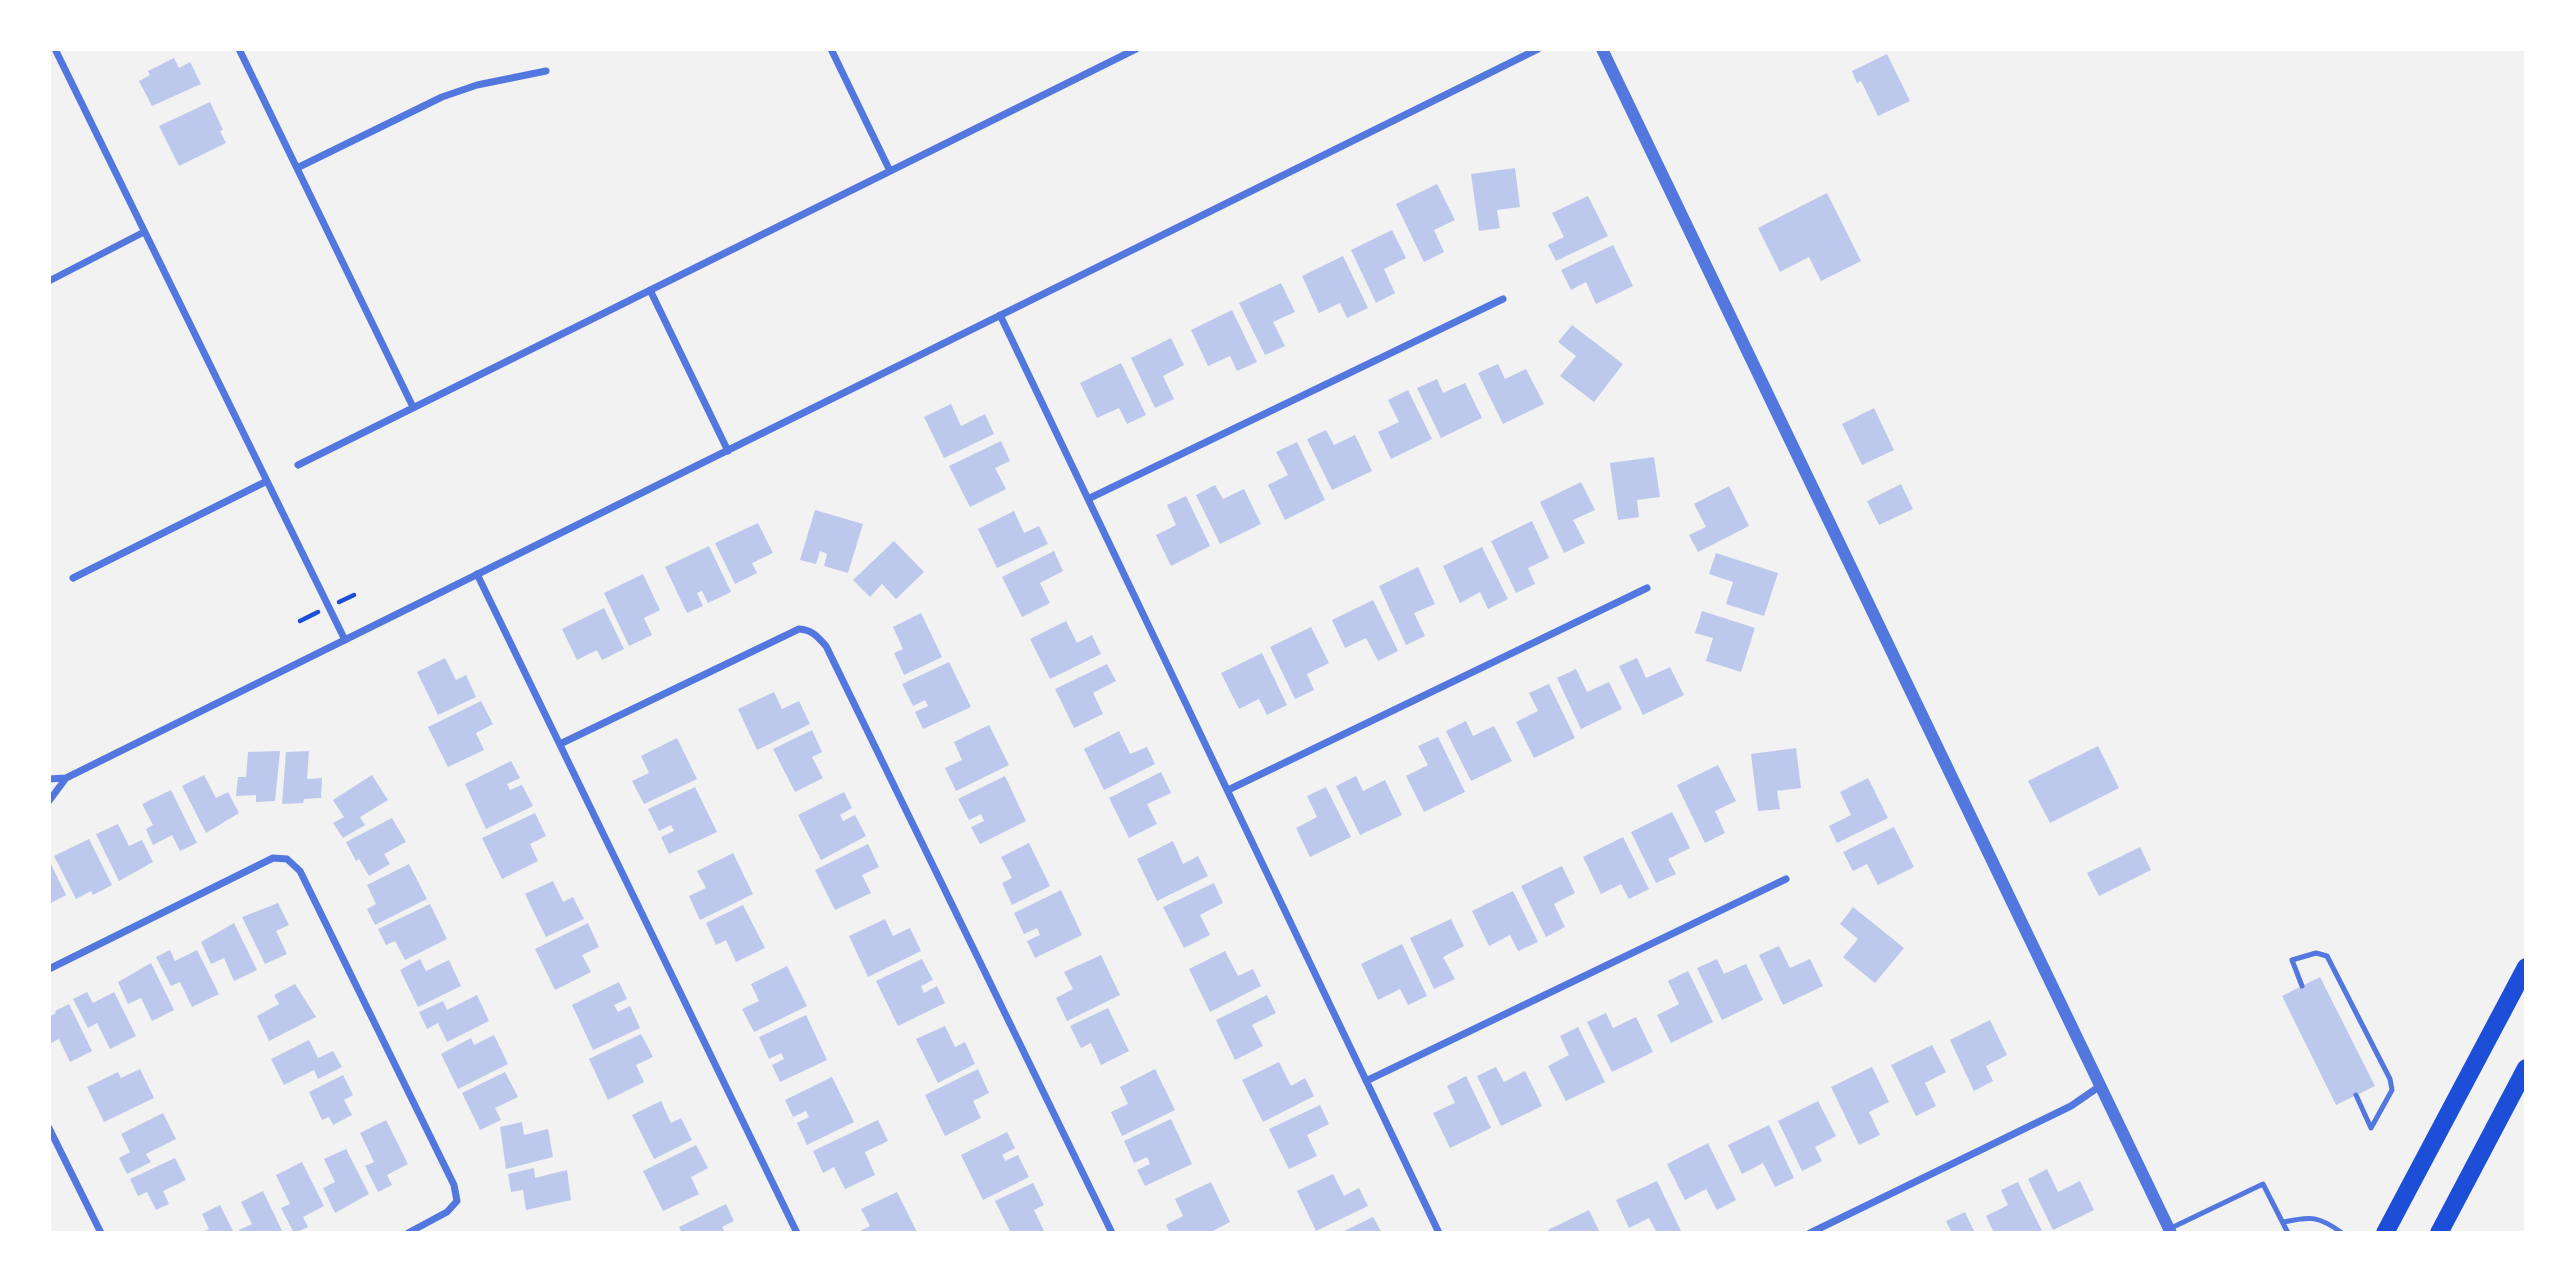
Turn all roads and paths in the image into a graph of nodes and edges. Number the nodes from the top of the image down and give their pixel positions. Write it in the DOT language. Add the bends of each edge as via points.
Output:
graph roads {
  1 [pos="55,49"];
  2 [pos="239,49"];
  3 [pos="831,49"];
  4 [pos="1115,49"];
  5 [pos="1136,49"];
  6 [pos="1538,49"];
  7 [pos="1602,49"];
  8 [pos="1119,58"];
  9 [pos="546,71"];
  10 [pos="297,168"];
  11 [pos="890,171"];
  12 [pos="144,232"];
  13 [pos="49,281"];
  14 [pos="650,290"];
  15 [pos="1503,299"];
  16 [pos="1000,315"];
  17 [pos="414,407"];
  18 [pos="728,451"];
  19 [pos="298,465"];
  20 [pos="267,481"];
  21 [pos="1090,498"];
  22 [pos="477,575"];
  23 [pos="73,578"];
  24 [pos="1647,588"];
  25 [pos="345,639"];
  26 [pos="560,744"];
  27 [pos="66,778"];
  28 [pos="49,779"];
  29 [pos="1228,790"];
  30 [pos="49,801"];
  31 [pos="1786,879"];
  32 [pos="2526,967"];
  33 [pos="49,969"];
  34 [pos="2302,986"];
  35 [pos="2526,1068"];
  36 [pos="1366,1081"];
  37 [pos="2100,1086"];
  38 [pos="2356,1096"];
  39 [pos="49,1128"];
  40 [pos="2284,1222"];
  41 [pos="2170,1231"];
  42 [pos="101,1233"];
  43 [pos="408,1233"];
  44 [pos="797,1233"];
  45 [pos="1112,1233"];
  46 [pos="1439,1233"];
  47 [pos="1810,1233"];
  48 [pos="2288,1233"];
  49 [pos="2342,1233"];
  50 [pos="2385,1233"];
  51 [pos="2439,1233"];
  1 -- 12 [label="street"];
  2 -- 10 [label="street"];
  3 -- 11 [label="street"];
  4 -- 8 [label="street"];
  5 -- 8 [label="street"];
  6 -- 16 [label="street"];
  7 -- 37 [label="street"];
  8 -- 11 [label="street"];
  9 -- 10 [label="street" via="442,97"];
  10 -- 17 [label="street"];
  11 -- 14 [label="street"];
  12 -- 13 [label="street"];
  12 -- 20 [label="street"];
  14 -- 17 [label="street"];
  14 -- 18 [label="street"];
  15 -- 21 [label="street"];
  16 -- 18 [label="street"];
  16 -- 21 [label="street"];
  17 -- 19 [label="street"];
  18 -- 22 [label="street"];
  20 -- 23 [label="street"];
  20 -- 25 [label="street"];
  21 -- 29 [label="street"];
  22 -- 25 [label="street"];
  22 -- 26 [label="street"];
  24 -- 29 [label="street"];
  25 -- 27 [label="street"];
  26 -- 44 [label="street"];
  26 -- 45 [label="street" via="788,634 809,630 826,646"];
  27 -- 28 [label="street"];
  27 -- 30 [label="street"];
  29 -- 36 [label="street"];
  31 -- 36 [label="street"];
  32 -- 50 [label="main road"];
  33 -- 43 [label="street" via="273,859 287,859 300,871 454,1185 457,1200 447,1212"];
  34 -- 38 [label="lane" via="2292,960 2316,953 2327,956 2390,1079 2392,1090 2371,1128"];
  35 -- 51 [label="main road"];
  36 -- 46 [label="street"];
  37 -- 41 [label="street"];
  37 -- 47 [label="street" via="2071,1106"];
  39 -- 42 [label="street"];
  40 -- 41 [label="lane" via="2263,1184"];
  40 -- 48 [label="lane"];
  40 -- 49 [label="lane" via="2310,1216"];
}
